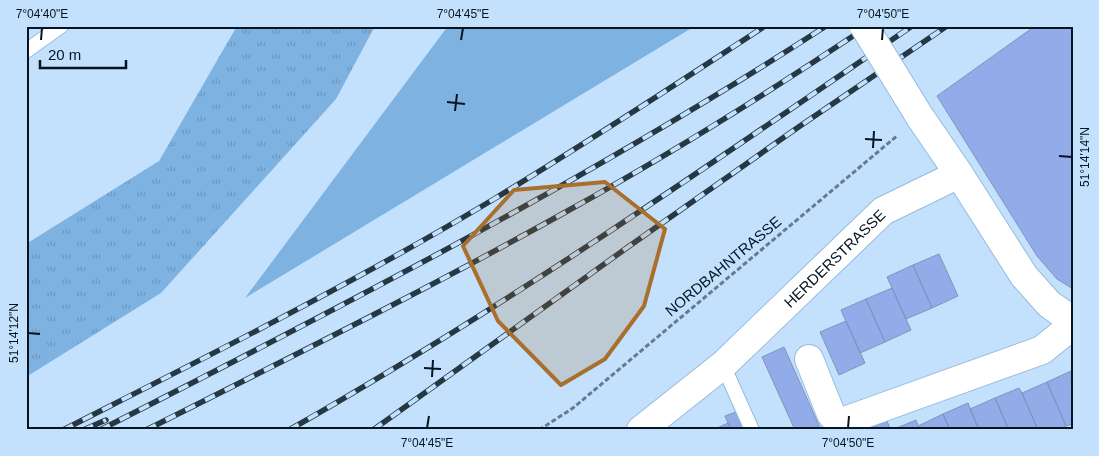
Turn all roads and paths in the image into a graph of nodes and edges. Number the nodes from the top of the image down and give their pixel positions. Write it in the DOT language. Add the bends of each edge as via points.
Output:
graph roads {
  1 [pos="61,26"];
  2 [pos="864,26"];
  3 [pos="26,51"];
  4 [pos="920,117"];
  5 [pos="960,174"];
  6 [pos="1073,321"];
  7 [pos="1073,325"];
  8 [pos="808,358"];
  9 [pos="723,364"];
  10 [pos="841,426"];
  11 [pos="538,430"];
  12 [pos="641,430"];
  13 [pos="752,430"];
  1 -- 3 [label="lane"];
  2 -- 4 [label="street, bridge"];
  4 -- 5 [label="street"];
  4 -- 11 [label="path, NORDBAHNTRASSE" via="573,408"];
  5 -- 6 [label="street" via="1024,276 1049,304"];
  5 -- 9 [label="street, HERDERSTRASSE" via="883,211"];
  7 -- 10 [label="street" via="1042,350"];
  8 -- 10 [label="street" via="831,414"];
  9 -- 12 [label="street, HERDERSTRASSE"];
  9 -- 13 [label="lane"];
}
